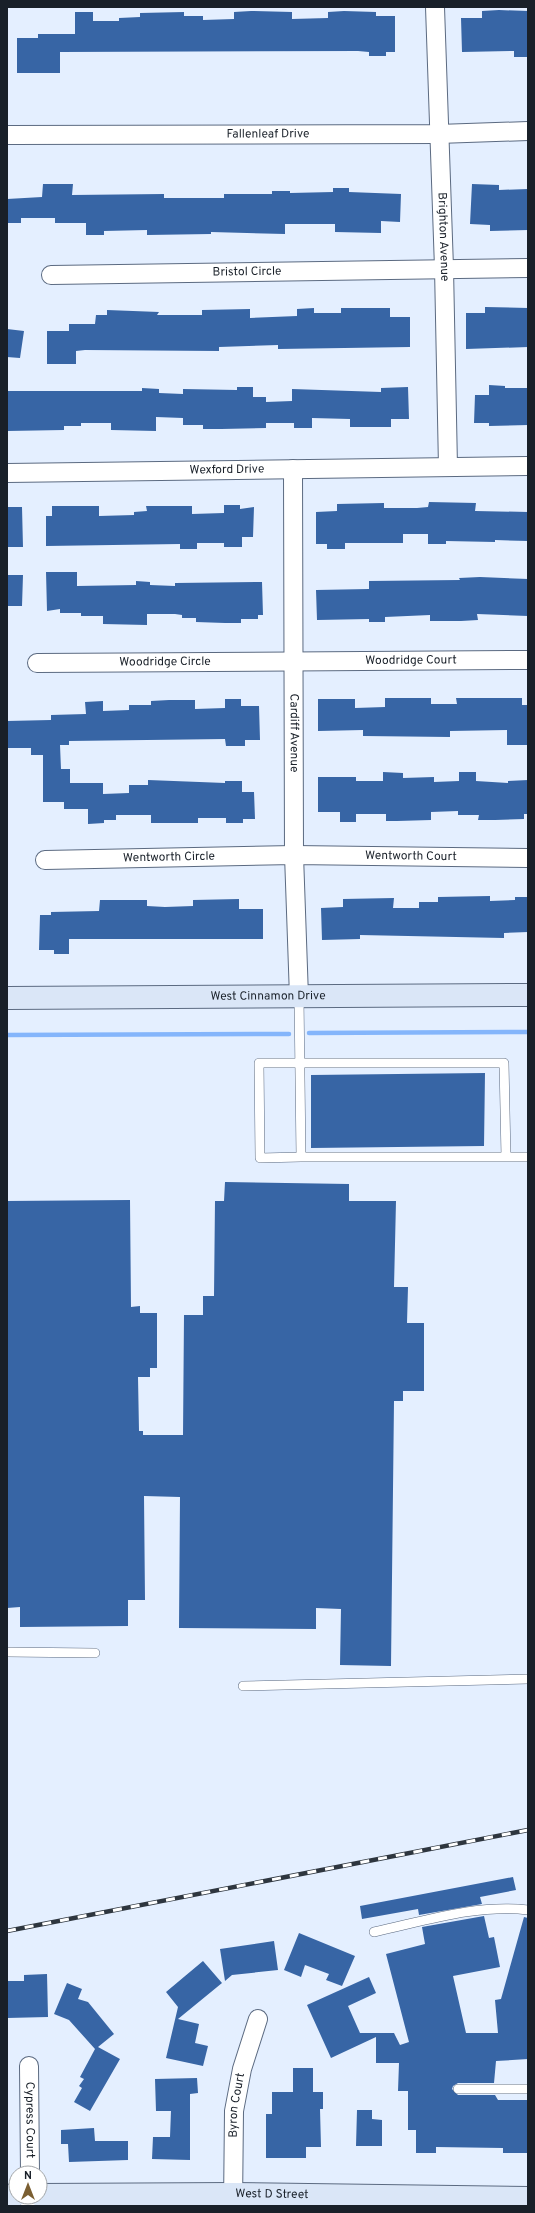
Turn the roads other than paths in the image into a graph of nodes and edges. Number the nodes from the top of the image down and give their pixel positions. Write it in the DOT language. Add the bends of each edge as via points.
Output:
graph roads {
  1 [pos="435,7"];
  2 [pos="528,132"];
  3 [pos="438,134"];
  4 [pos="7,135"];
  5 [pos="444,268"];
  6 [pos="528,268"];
  7 [pos="51,275"];
  8 [pos="528,466"];
  9 [pos="448,467"];
  10 [pos="293,469"];
  11 [pos="7,473"];
  12 [pos="528,660"];
  13 [pos="293,662"];
  14 [pos="37,663"];
  15 [pos="294,855"];
  16 [pos="528,858"];
  17 [pos="45,860"];
  18 [pos="528,995"];
  19 [pos="299,997"];
  20 [pos="7,998"];
  21 [pos="300,1064"];
  22 [pos="301,1157"];
  23 [pos="506,1157"];
  24 [pos="528,1157"];
  25 [pos="7,1652"];
  26 [pos="95,1653"];
  27 [pos="528,1679"];
  28 [pos="243,1686"];
  29 [pos="528,1910"];
  30 [pos="374,1932"];
  31 [pos="258,2019"];
  32 [pos="28,2066"];
  33 [pos="458,2089"];
  34 [pos="528,2089"];
  35 [pos="30,2165"];
  36 [pos="48,2195"];
  37 [pos="528,2198"];
  38 [pos="232,2200"];
  1 -- 3 [label="street, Brighton Avenue"];
  2 -- 3 [label="street, Fallenleaf Drive"];
  3 -- 4 [label="street, Fallenleaf Drive"];
  3 -- 5 [label="street, Brighton Avenue"];
  5 -- 6 [label="street, Bristol Circle"];
  5 -- 7 [label="street, Bristol Circle"];
  5 -- 9 [label="street, Brighton Avenue"];
  8 -- 9 [label="street, Wexford Drive"];
  9 -- 10 [label="street, Wexford Drive"];
  10 -- 11 [label="street, Wexford Drive"];
  10 -- 13 [label="street, Cardiff Avenue"];
  12 -- 13 [label="street, Woodridge Court"];
  13 -- 14 [label="street, Woodridge Circle"];
  13 -- 15 [label="street, Cardiff Avenue"];
  15 -- 16 [label="street, Wentworth Court"];
  15 -- 17 [label="street, Wentworth Circle"];
  15 -- 19 [label="street, Cardiff Avenue"];
  18 -- 19 [label="main road, West Cinnamon Drive"];
  19 -- 20 [label="main road, West Cinnamon Drive"];
  19 -- 21 [label="lane"];
  21 -- 22 [label="lane"];
  21 -- 22 [label="lane" via="259,1064 260,1158"];
  21 -- 23 [label="lane" via="504,1063"];
  22 -- 23 [label="lane"];
  23 -- 24 [label="lane"];
  25 -- 26 [label="lane"];
  27 -- 28 [label="lane"];
  29 -- 30 [label="lane" via="480,1909"];
  31 -- 38 [label="street, Byron Court" via="242,2069 234,2111"];
  32 -- 35 [label="street, Cypress Court"];
  33 -- 34 [label="lane"];
  36 -- 38 [label="main road, West D Street"];
  37 -- 38 [label="main road, West D Street"];
}
